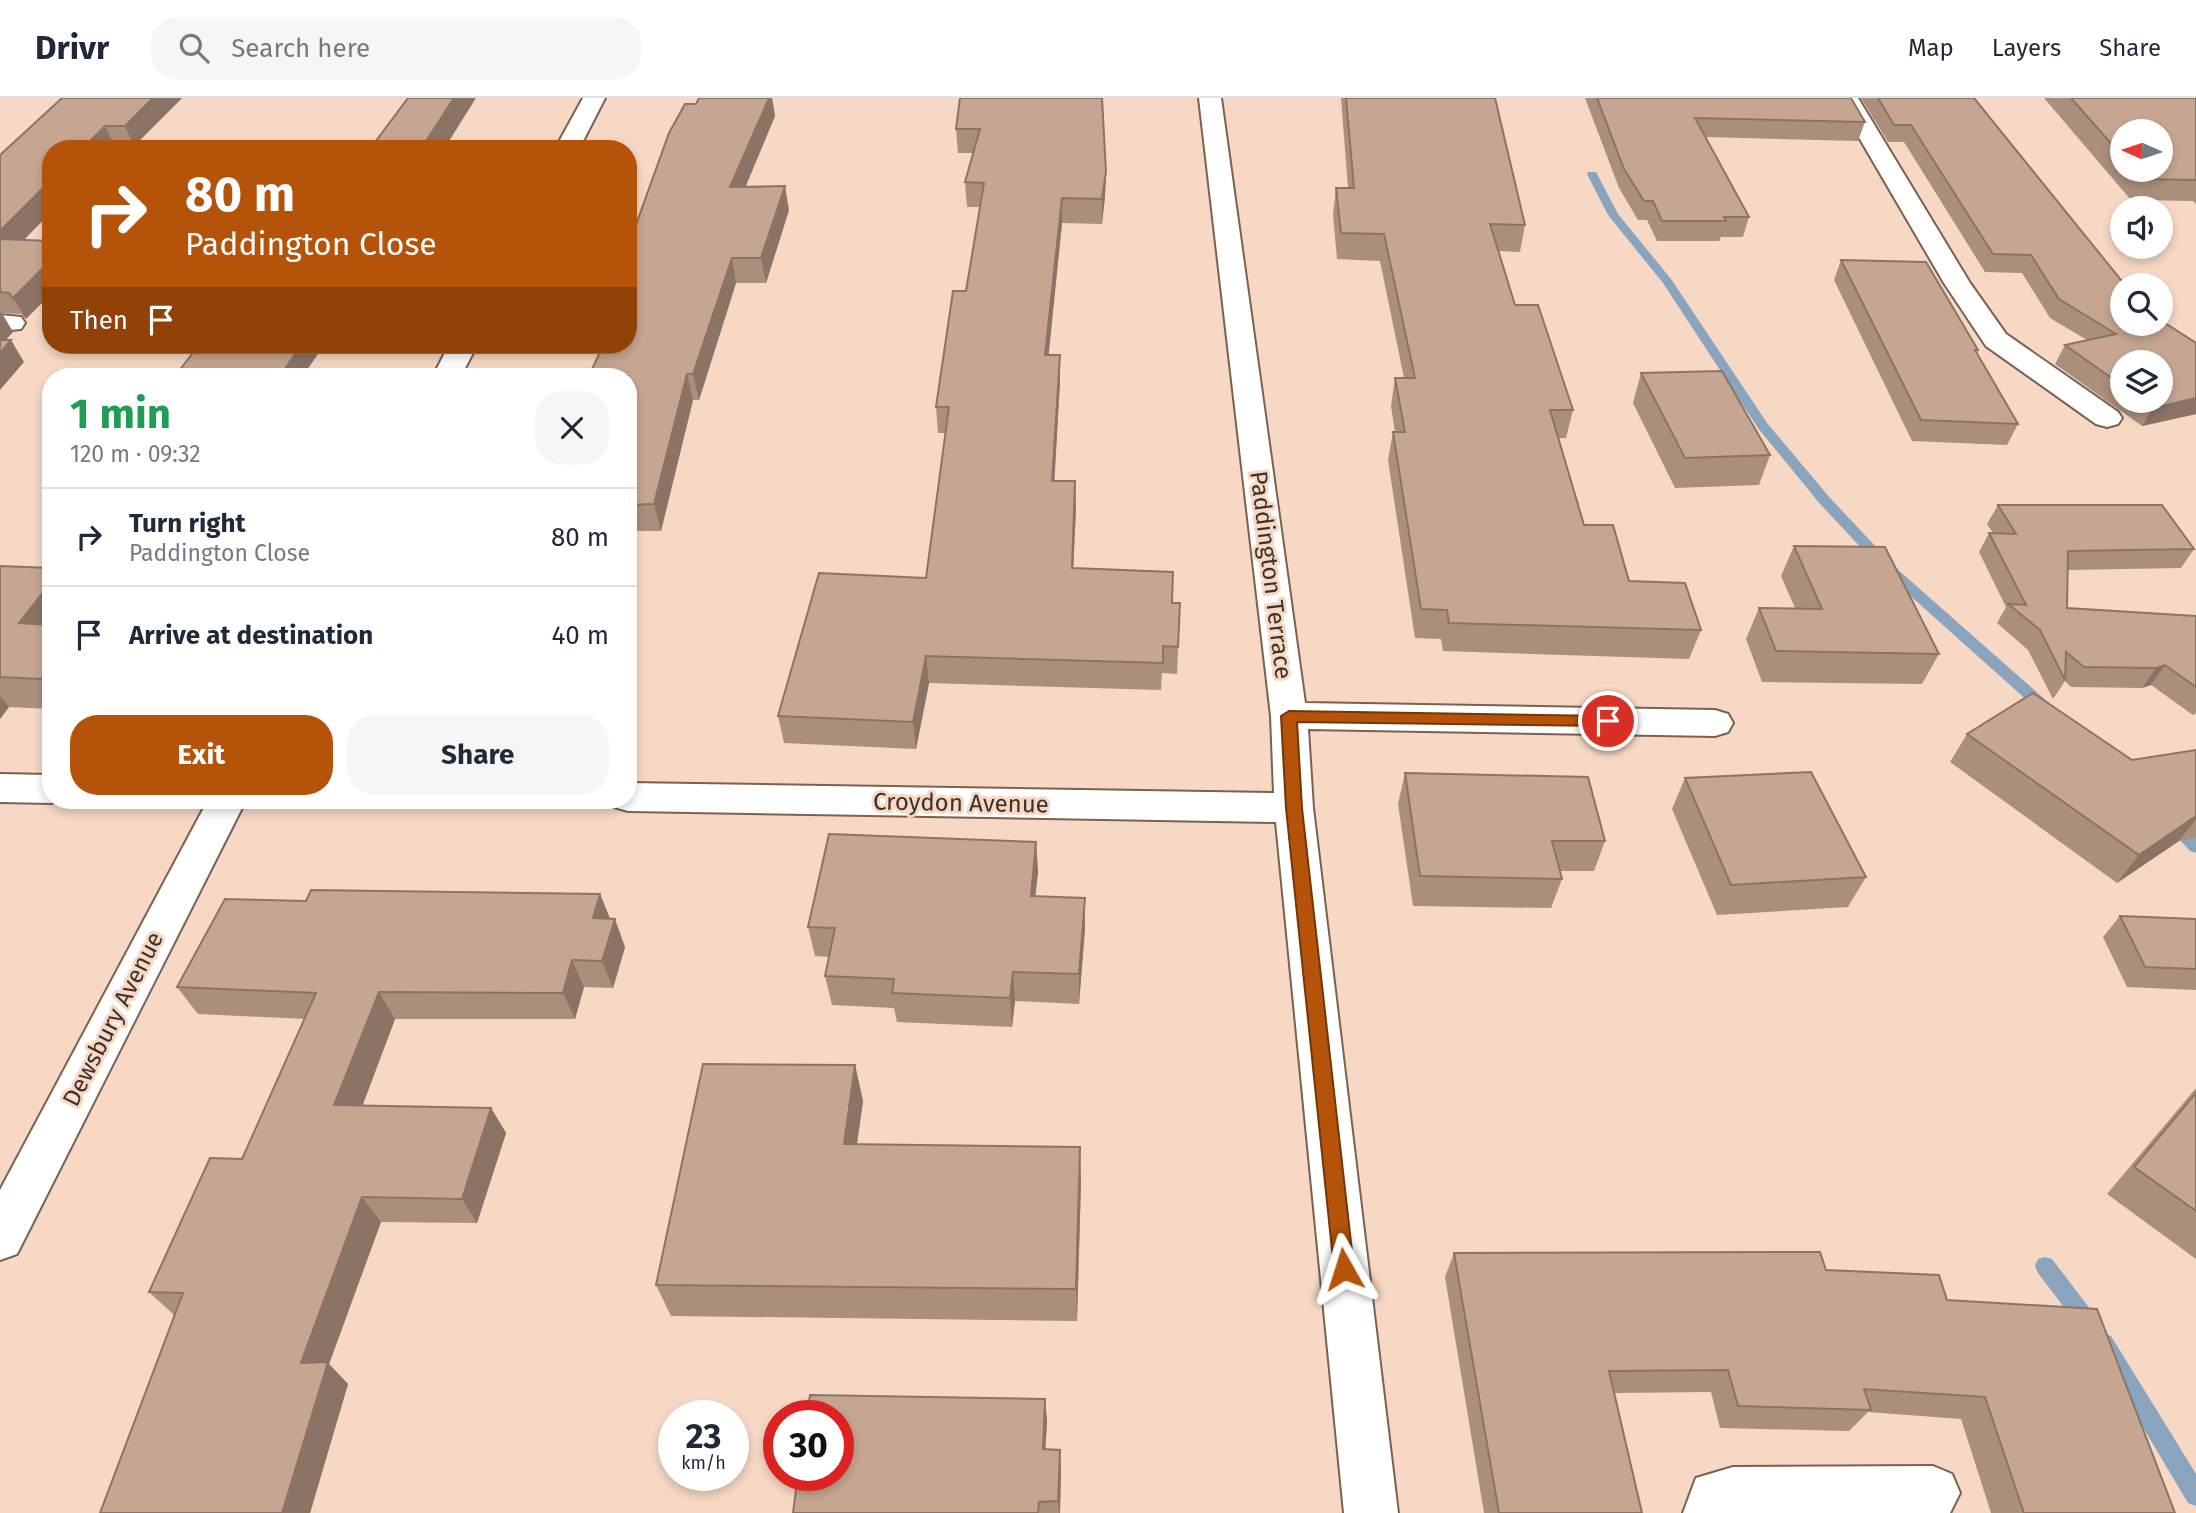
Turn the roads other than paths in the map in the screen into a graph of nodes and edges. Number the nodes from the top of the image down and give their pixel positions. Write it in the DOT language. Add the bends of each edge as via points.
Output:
graph roads {
  1 [pos="594,98"];
  2 [pos="1210,98"];
  3 [pos="1847,98"];
  4 [pos="572,140"];
  5 [pos="2107,418"];
  6 [pos="1289,716"];
  7 [pos="1714,723"];
  8 [pos="0,788"];
  9 [pos="42,789"];
  10 [pos="637,797"];
  11 [pos="1294,808"];
  12 [pos="222,809"];
  13 [pos="0,1238"];
  14 [pos="1933,1493"];
  15 [pos="1371,1513"];
  16 [pos="1710,1513"];
  1 -- 4 [label="street"];
  2 -- 6 [label="street, Paddington Terrace"];
  3 -- 5 [label="street" via="1956,282 1996,340"];
  6 -- 7 [label="street"];
  6 -- 11 [label="street, Paddington Terrace"];
  8 -- 9 [label="street"];
  10 -- 11 [label="street, Croydon Avenue"];
  11 -- 15 [label="street, Paddington Terrace"];
  12 -- 13 [label="street, Dewsbury Avenue"];
  14 -- 16 [label="street" via="1733,1494 1715,1497"];
}
